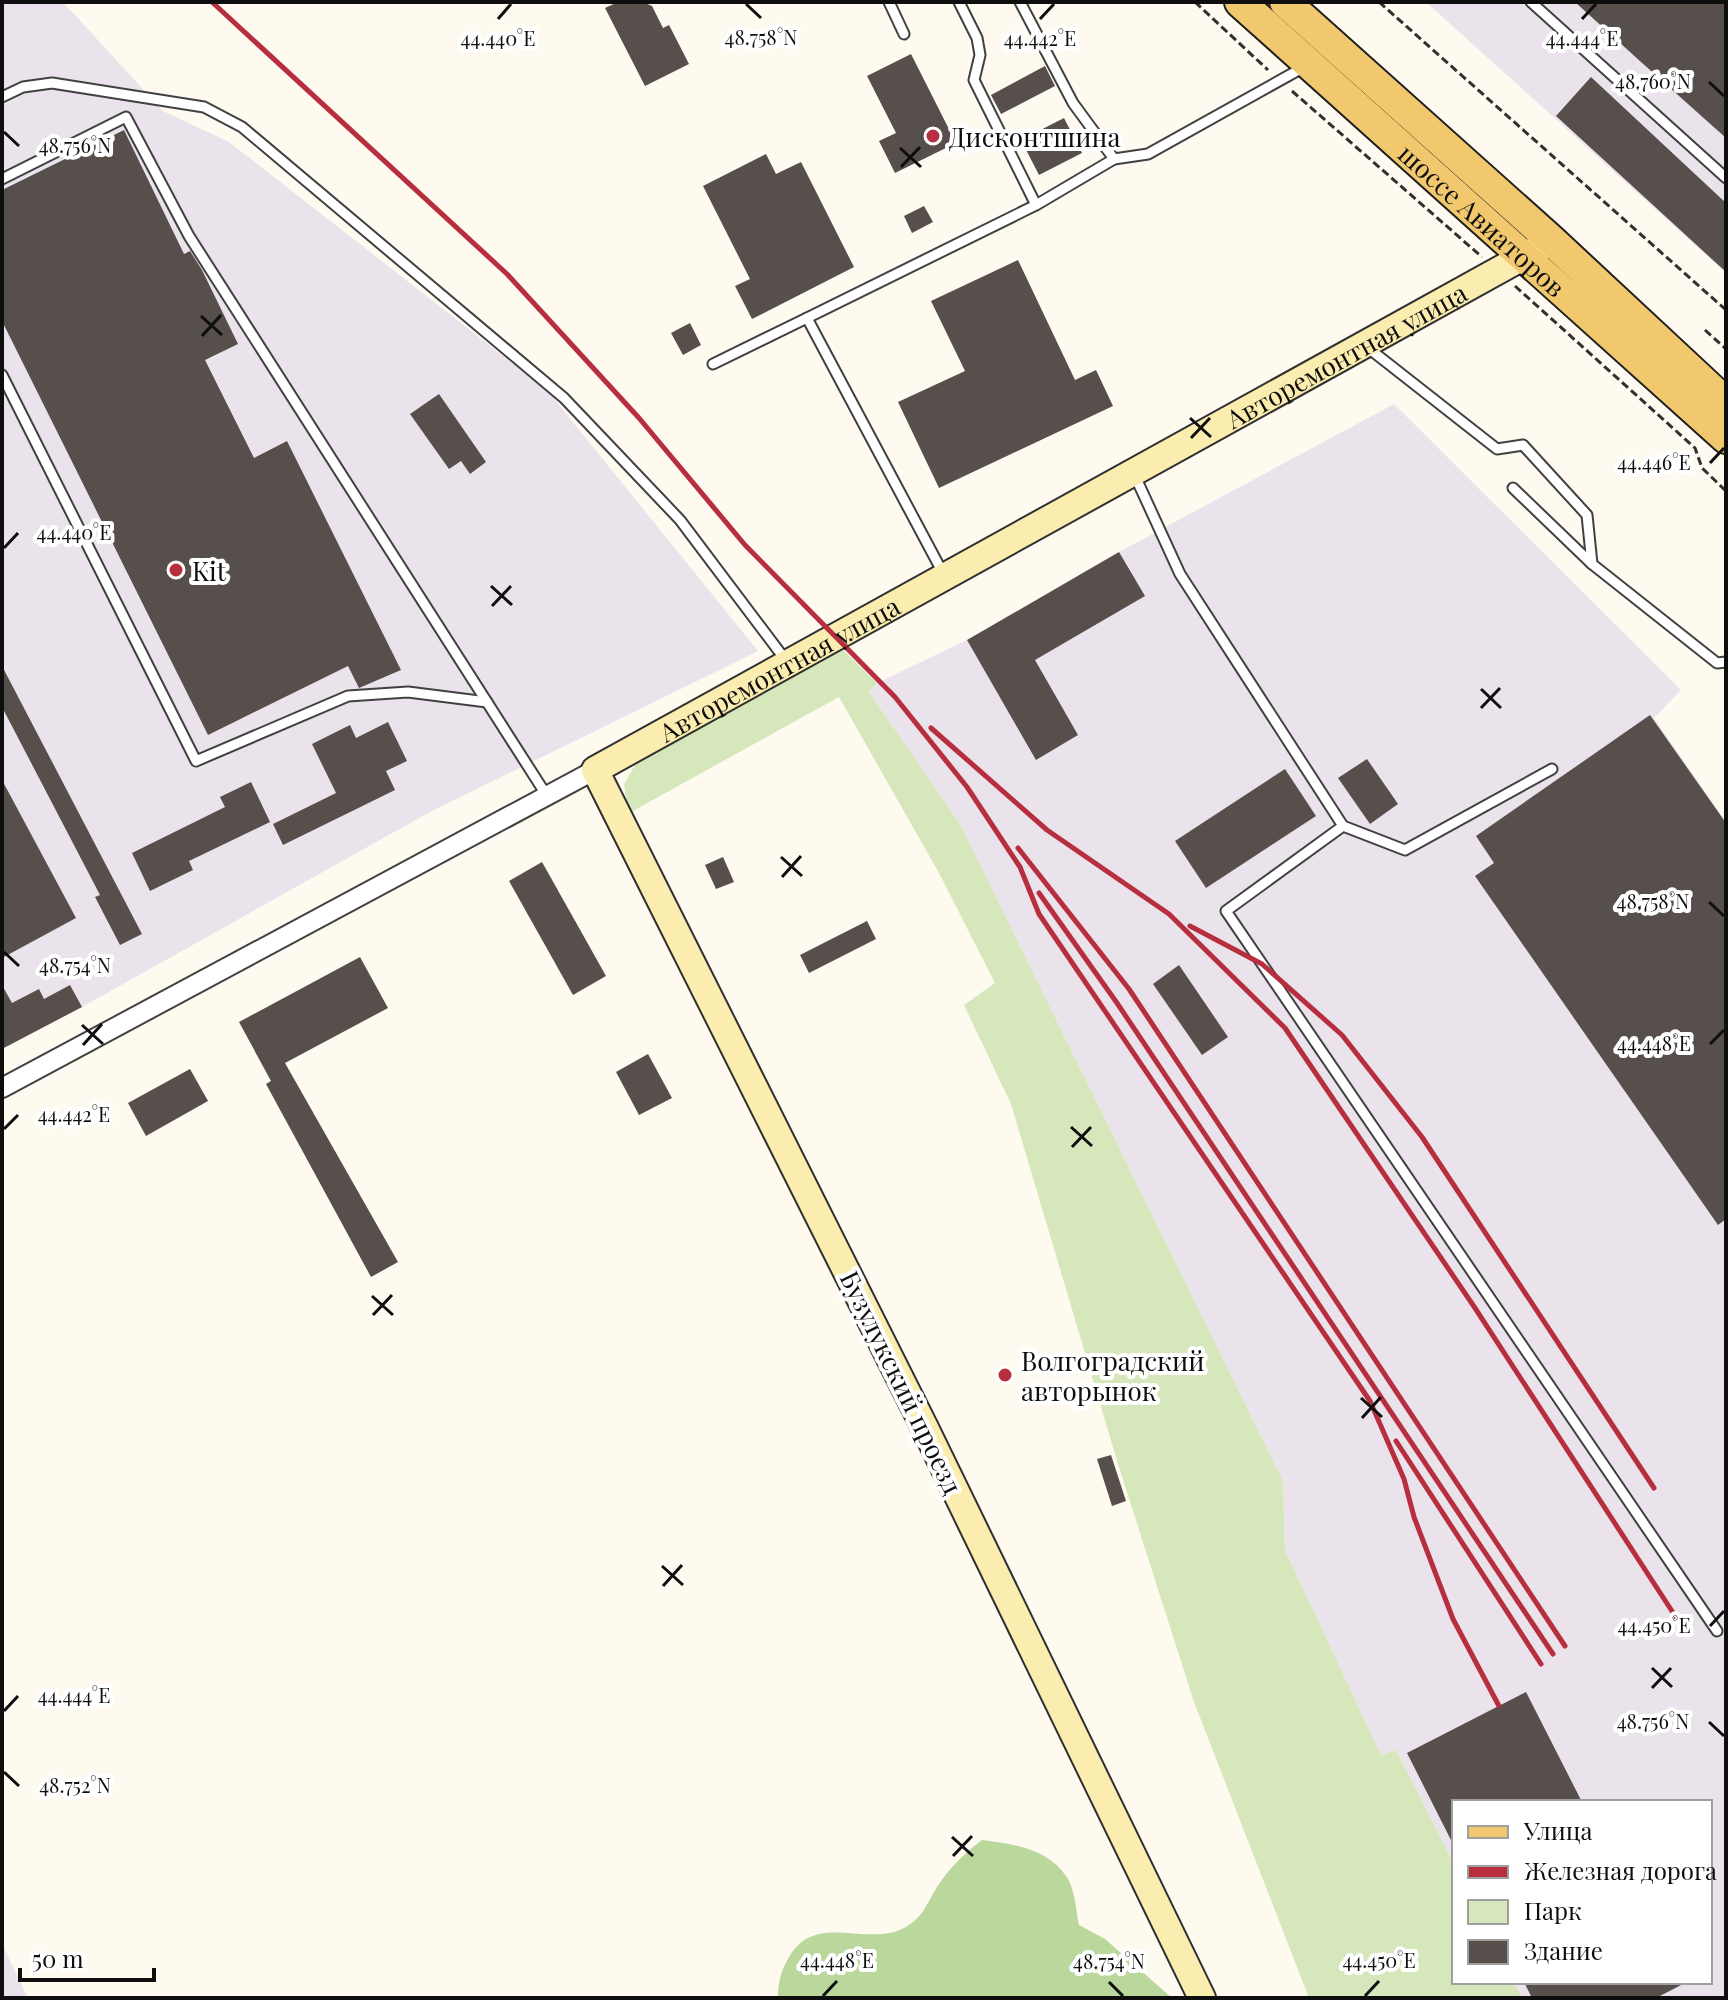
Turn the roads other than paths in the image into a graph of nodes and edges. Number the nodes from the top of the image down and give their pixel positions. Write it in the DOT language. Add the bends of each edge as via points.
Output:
graph roads {
  1 [pos="889,2"];
  2 [pos="959,2"];
  3 [pos="1020,2"];
  4 [pos="1240,2"];
  5 [pos="1285,2"];
  6 [pos="1531,2"];
  7 [pos="904,34"];
  8 [pos="1309,65"];
  9 [pos="2,97"];
  10 [pos="1114,159"];
  11 [pos="1726,178"];
  12 [pos="2,179"];
  13 [pos="1036,205"];
  14 [pos="1552,241"];
  15 [pos="1525,256"];
  16 [pos="807,318"];
  17 [pos="1365,344"];
  18 [pos="713,364"];
  19 [pos="2,375"];
  20 [pos="1726,403"];
  21 [pos="1726,438"];
  22 [pos="1133,473"];
  23 [pos="1513,488"];
  24 [pos="1592,564"];
  25 [pos="945,577"];
  26 [pos="1726,662"];
  27 [pos="788,663"];
  28 [pos="487,702"];
  29 [pos="1552,769"];
  30 [pos="595,770"];
  31 [pos="547,796"];
  32 [pos="1343,826"];
  33 [pos="2,1088"];
  34 [pos="1717,1631"];
  35 [pos="1202,1998"];
  1 -- 7 [label="lane"];
  2 -- 13 [label="lane" via="977,38 980,55 974,80"];
  3 -- 10 [label="lane" via="1073,103"];
  4 -- 8 [label="main road, шоссе Авиаторов"];
  5 -- 14 [label="main road, шоссе Авиаторов"];
  6 -- 11 [label="lane"];
  8 -- 10 [label="lane" via="1148,154"];
  8 -- 15 [label="main road, шоссе Авиаторов"];
  9 -- 27 [label="lane" via="52,83 204,107 242,127 564,398 680,520"];
  10 -- 13 [label="lane"];
  12 -- 28 [label="lane" via="126,117 189,236"];
  13 -- 16 [label="lane"];
  14 -- 15 [label="main road, Авторемонтная улица"];
  14 -- 20 [label="main road, шоссе Авиаторов"];
  15 -- 17 [label="main road, Авторемонтная улица"];
  15 -- 21 [label="main road, шоссе Авиаторов"];
  16 -- 18 [label="lane"];
  16 -- 25 [label="lane"];
  17 -- 22 [label="main road, Авторемонтная улица"];
  17 -- 24 [label="lane" via="1497,449 1523,445 1587,515"];
  19 -- 28 [label="lane" via="196,761 348,696 408,692"];
  22 -- 25 [label="main road, Авторемонтная улица"];
  22 -- 32 [label="lane" via="1180,574"];
  23 -- 24 [label="lane"];
  24 -- 26 [label="lane" via="1717,663"];
  25 -- 27 [label="main road, Авторемонтная улица"];
  27 -- 30 [label="main road, Авторемонтная улица"];
  28 -- 31 [label="lane"];
  29 -- 32 [label="lane" via="1405,850"];
  30 -- 31 [label="street, Авторемонтная улица"];
  30 -- 35 [label="main road, Бузулукский проезд" via="925,1428"];
  31 -- 33 [label="street, Авторемонтная улица"];
  32 -- 34 [label="lane" via="1226,911"];
}
